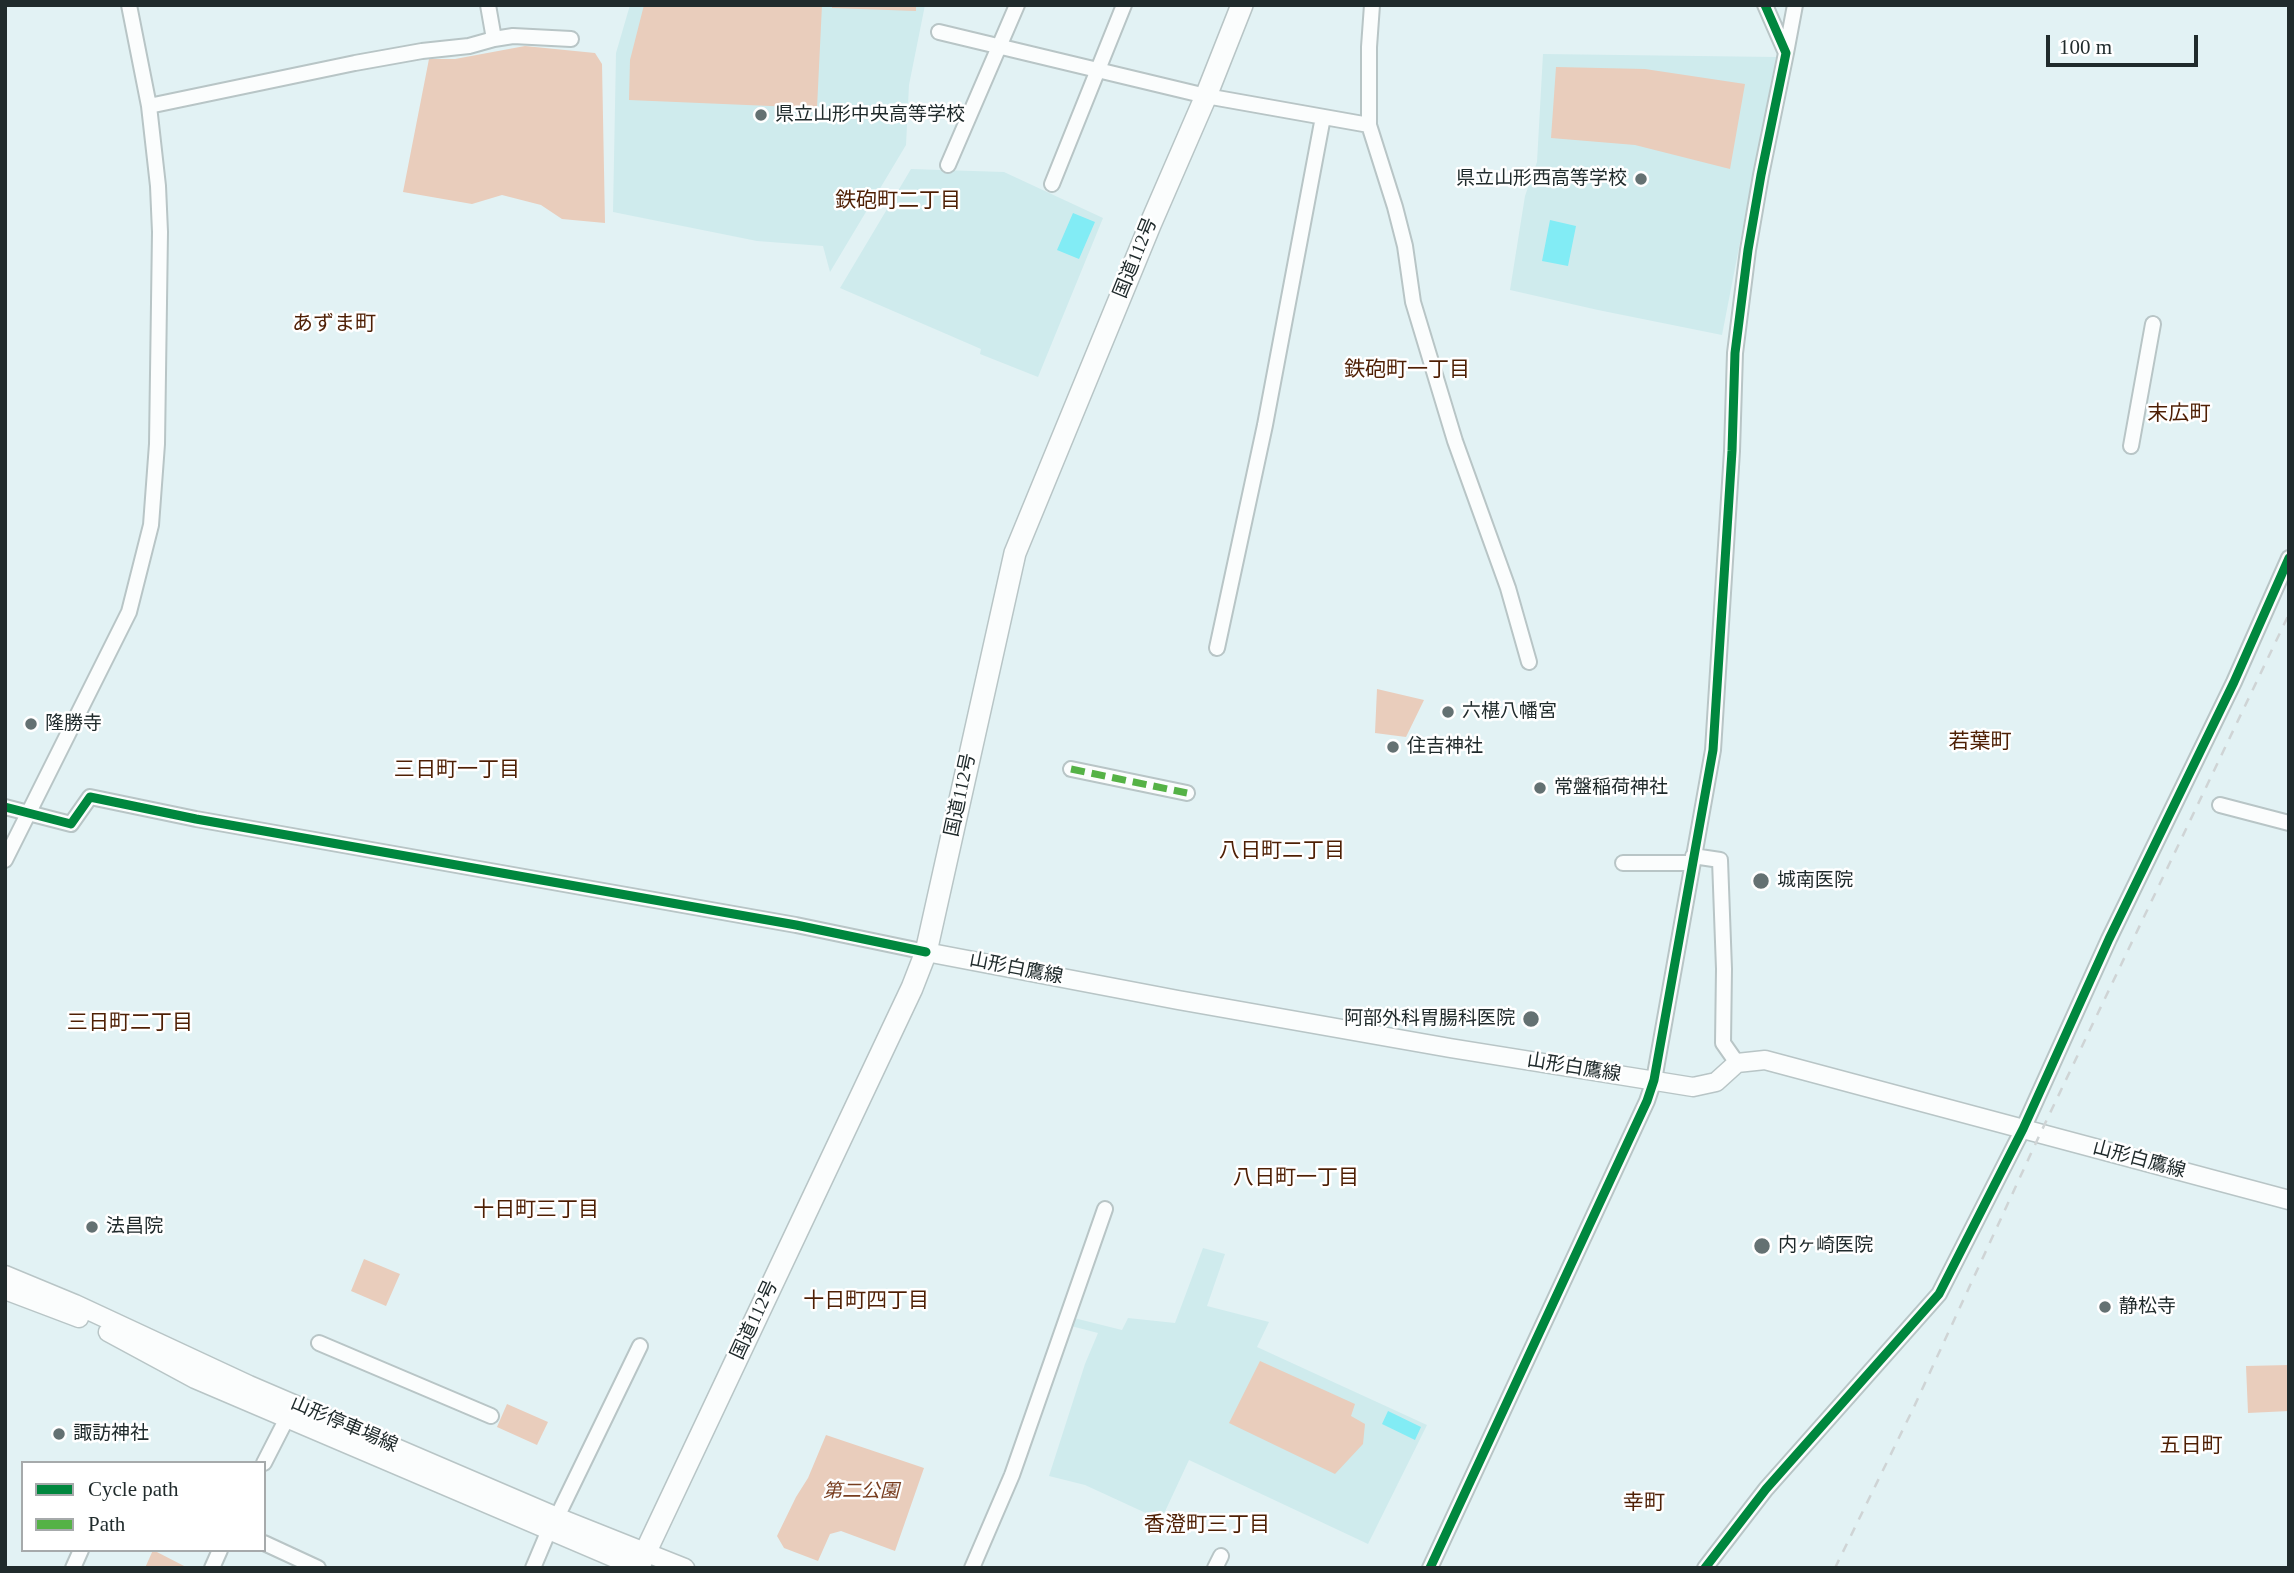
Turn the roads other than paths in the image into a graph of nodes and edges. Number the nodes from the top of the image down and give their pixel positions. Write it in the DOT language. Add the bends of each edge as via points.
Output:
graph roads {
  1 [pos="129,5"];
  2 [pos="488,5"];
  3 [pos="1017,5"];
  4 [pos="1124,5"];
  5 [pos="1242,5"];
  6 [pos="1372,5"];
  7 [pos="1765,5"];
  8 [pos="1795,5"];
  9 [pos="939,32"];
  10 [pos="494,39"];
  11 [pos="571,39"];
  12 [pos="1000,45"];
  13 [pos="1786,53"];
  14 [pos="1097,71"];
  15 [pos="1206,96"];
  16 [pos="149,106"];
  17 [pos="1323,117"];
  18 [pos="1369,125"];
  19 [pos="948,165"];
  20 [pos="1052,184"];
  21 [pos="2153,324"];
  22 [pos="2131,446"];
  23 [pos="2289,558"];
  24 [pos="1217,648"];
  25 [pos="1528,662"];
  26 [pos="1071,769"];
  27 [pos="1187,793"];
  28 [pos="2220,805"];
  29 [pos="5,807"];
  30 [pos="27,813"];
  31 [pos="2289,823"];
  32 [pos="5,860"];
  33 [pos="1692,860"];
  34 [pos="1623,863"];
  35 [pos="926,952"];
  36 [pos="1737,1063"];
  37 [pos="1654,1080"];
  38 [pos="2023,1129"];
  39 [pos="2289,1200"];
  40 [pos="1105,1209"];
  41 [pos="5,1275"];
  42 [pos="5,1290"];
  43 [pos="319,1343"];
  44 [pos="640,1346"];
  45 [pos="491,1416"];
  46 [pos="287,1418"];
  47 [pos="265,1461"];
  48 [pos="553,1523"];
  49 [pos="266,1544"];
  50 [pos="80,1552"];
  51 [pos="219,1552"];
  52 [pos="640,1564"];
  53 [pos="73,1568"];
  54 [pos="212,1568"];
  55 [pos="318,1568"];
  56 [pos="533,1568"];
  57 [pos="685,1568"];
  58 [pos="972,1568"];
  59 [pos="1430,1568"];
  60 [pos="1705,1568"];
  1 -- 16 [label="street"];
  2 -- 10 [label="street"];
  3 -- 12 [label="street"];
  4 -- 14 [label="street"];
  5 -- 15 [label="highway, 国道112号"];
  6 -- 18 [label="street"];
  7 -- 13 [label="street"];
  8 -- 13 [label="street"];
  9 -- 12 [label="street"];
  10 -- 11 [label="street"];
  10 -- 16 [label="street"];
  12 -- 14 [label="street"];
  12 -- 19 [label="street"];
  13 -- 33 [label="street" via="1759,187 1735,353 1713,750"];
  14 -- 15 [label="street"];
  14 -- 20 [label="street"];
  15 -- 17 [label="street"];
  15 -- 35 [label="highway, 国道112号" via="1015,553"];
  16 -- 30 [label="street" via="160,232 157,444 151,525 129,612"];
  17 -- 18 [label="street"];
  17 -- 24 [label="street"];
  18 -- 25 [label="street" via="1405,246 1413,302"];
  21 -- 22 [label="street"];
  23 -- 38 [label="street"];
  26 -- 27 [label="street"];
  28 -- 31 [label="street"];
  29 -- 30 [label="street"];
  30 -- 32 [label="street"];
  30 -- 35 [label="street" via="71,824 90,797"];
  33 -- 34 [label="street"];
  33 -- 36 [label="street" via="1720,860 1723,1043"];
  33 -- 37 [label="street"];
  35 -- 37 [label="main road, 山形白鷹線" via="1450,1048"];
  35 -- 52 [label="highway, 国道112号"];
  36 -- 37 [label="main road, 山形白鷹線" via="1709,1085"];
  36 -- 38 [label="main road, 山形白鷹線" via="1765,1060 1793,1066"];
  37 -- 59 [label="street"];
  38 -- 39 [label="main road, 山形白鷹線"];
  38 -- 60 [label="street" via="1939,1294 1766,1489"];
  40 -- 58 [label="street" via="1012,1475"];
  41 -- 48 [label="main road, 山形停車場線"];
  42 -- 46 [label="main road, 山形停車場線" via="86,1321 195,1379"];
  43 -- 45 [label="street"];
  44 -- 48 [label="street"];
  46 -- 47 [label="street"];
  46 -- 48 [label="main road, 山形停車場線"];
  48 -- 52 [label="main road, 山形停車場線"];
  48 -- 56 [label="street"];
  49 -- 55 [label="street"];
  50 -- 53 [label="street"];
  51 -- 54 [label="street"];
  52 -- 57 [label="main road, 山形停車場線"];
}
